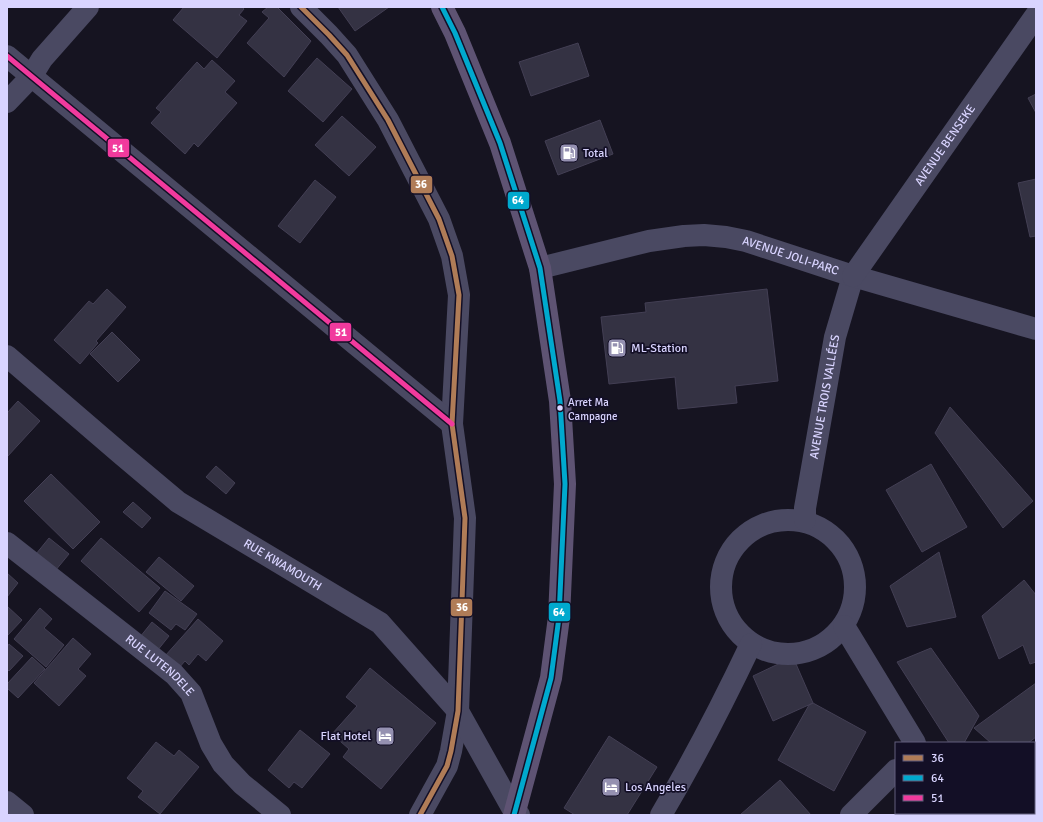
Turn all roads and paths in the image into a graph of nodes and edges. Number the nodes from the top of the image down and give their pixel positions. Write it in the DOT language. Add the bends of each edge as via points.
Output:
graph roads {
  1 [pos="88,7"];
  2 [pos="442,7"];
  3 [pos="302,8"];
  4 [pos="1036,15"];
  5 [pos="7,56"];
  6 [pos="31,77"];
  7 [pos="7,102"];
  8 [pos="540,268"];
  9 [pos="853,276"];
  10 [pos="1036,329"];
  11 [pos="7,356"];
  12 [pos="452,424"];
  13 [pos="805,520"];
  14 [pos="7,543"];
  15 [pos="844,626"];
  16 [pos="751,644"];
  17 [pos="458,711"];
  18 [pos="914,742"];
  19 [pos="895,771"];
  20 [pos="7,802"];
  21 [pos="516,814"];
  22 [pos="23,815"];
  23 [pos="280,815"];
  24 [pos="420,815"];
  25 [pos="661,815"];
  26 [pos="851,815"];
  1 -- 6 [label="street" via="42,59"];
  2 -- 8 [label="main road" via="500,143"];
  3 -- 12 [label="street" via="346,55 388,120 440,219 452,256 459,296"];
  4 -- 9 [label="street, AVENUE BENSEKE"];
  5 -- 6 [label="street"];
  6 -- 7 [label="street"];
  6 -- 12 [label="street"];
  8 -- 9 [label="street, AVENUE JOLI-PARC" via="649,241 704,235 746,241"];
  8 -- 21 [label="main road" via="560,401 565,484 563,540 559,617 551,678"];
  9 -- 10 [label="street, AVENUE JOLI-PARC"];
  9 -- 13 [label="street, AVENUE TROIS VALLÉES" via="835,337"];
  11 -- 17 [label="street, RUE KWAMOUTH" via="178,502 380,622"];
  12 -- 17 [label="street" via="466,518"];
  13 -- 15 [label="street" via="836,540 853,566 856,597"];
  13 -- 16 [label="street" via="778,520 748,532 727,557 720,588 728,620"];
  14 -- 23 [label="street, RUE LUTENDELE" via="174,674 191,693 211,744 223,764 242,784"];
  15 -- 16 [label="street" via="826,644 801,654 775,654"];
  15 -- 18 [label="street"];
  16 -- 25 [label="street" via="690,766"];
  17 -- 21 [label="street, RUE KWAMOUTH"];
  17 -- 24 [label="street" via="447,766"];
  19 -- 26 [label="street"];
  20 -- 22 [label="street"];
}
